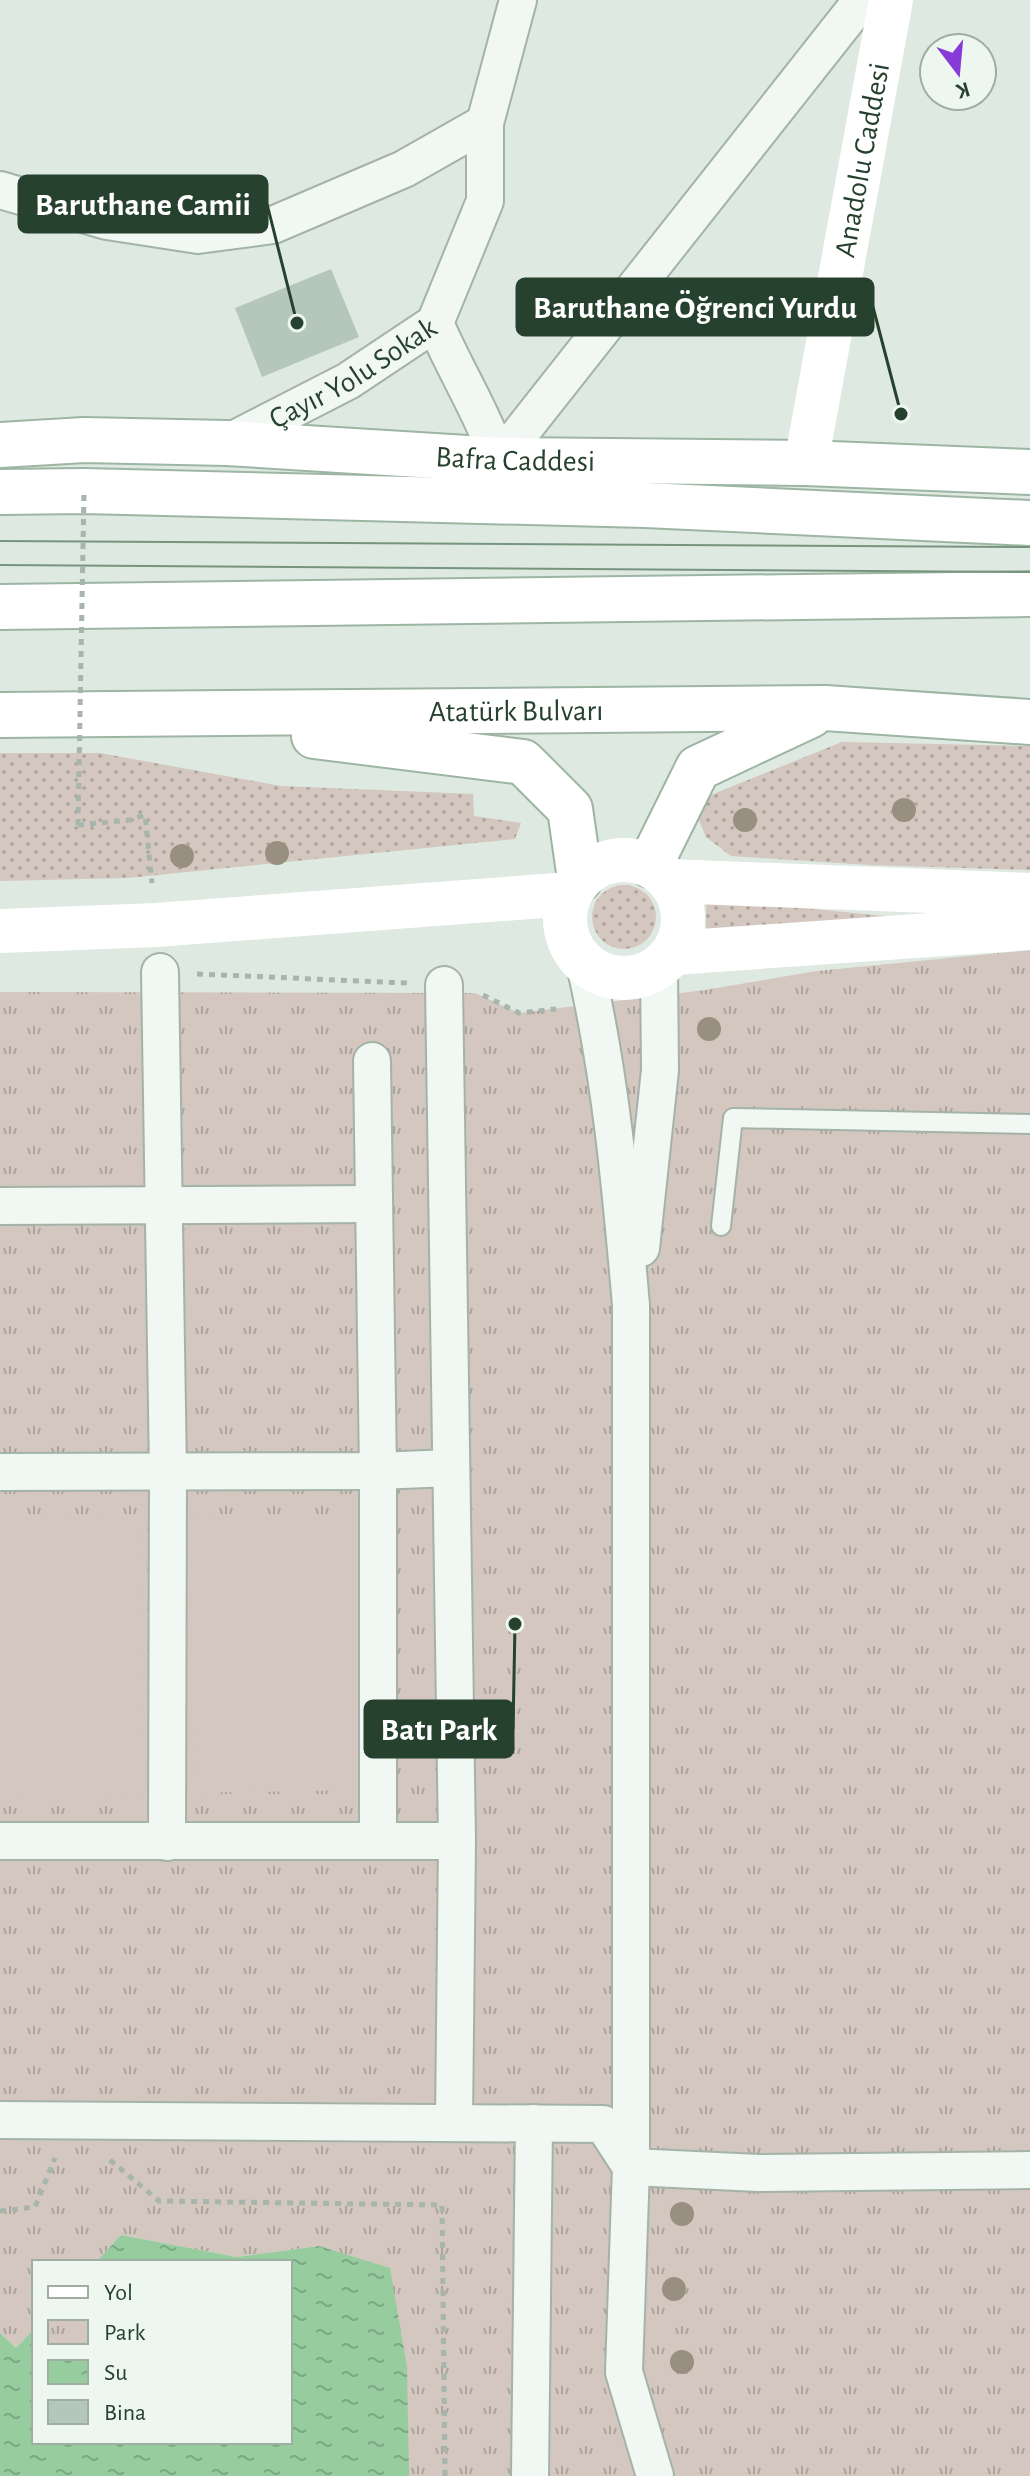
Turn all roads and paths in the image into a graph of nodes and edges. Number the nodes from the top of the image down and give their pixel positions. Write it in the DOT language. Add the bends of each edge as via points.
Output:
graph roads {
  1 [pos="518,0"];
  2 [pos="862,0"];
  3 [pos="891,0"];
  4 [pos="485,123"];
  5 [pos="0,190"];
  6 [pos="435,323"];
  7 [pos="227,443"];
  8 [pos="0,445"];
  9 [pos="499,460"];
  10 [pos="806,463"];
  11 [pos="1030,472"];
  12 [pos="84,491"];
  13 [pos="0,492"];
  14 [pos="1030,523"];
  15 [pos="1030,594"];
  16 [pos="0,607"];
  17 [pos="825,708"];
  18 [pos="0,715"];
  19 [pos="141,715"];
  20 [pos="1030,722"];
  21 [pos="130,820"];
  22 [pos="660,873"];
  23 [pos="575,886"];
  24 [pos="1030,895"];
  25 [pos="1030,928"];
  26 [pos="0,931"];
  27 [pos="666,960"];
  28 [pos="160,972"];
  29 [pos="589,984"];
  30 [pos="444,985"];
  31 [pos="372,1061"];
  32 [pos="1030,1124"];
  33 [pos="162,1204"];
  34 [pos="374,1204"];
  35 [pos="0,1206"];
  36 [pos="721,1226"];
  37 [pos="631,1305"];
  38 [pos="450,1468"];
  39 [pos="168,1471"];
  40 [pos="378,1471"];
  41 [pos="0,1472"];
  42 [pos="378,1840"];
  43 [pos="0,1841"];
  44 [pos="457,1841"];
  45 [pos="167,1842"];
  46 [pos="0,2120"];
  47 [pos="71,2120"];
  48 [pos="454,2122"];
  49 [pos="534,2123"];
  50 [pos="116,2152"];
  51 [pos="631,2167"];
  52 [pos="1030,2170"];
  53 [pos="0,2211"];
  54 [pos="445,2476"];
  55 [pos="530,2476"];
  56 [pos="655,2476"];
  1 -- 4 [label="street, Çayır Yolu Sokak"];
  2 -- 9 [label="street"];
  3 -- 10 [label="main road, Anadolu Caddesi"];
  4 -- 5 [label="street" via="404,169 273,225 198,235 107,221"];
  4 -- 6 [label="street, Çayır Yolu Sokak" via="485,201"];
  6 -- 7 [label="street, Çayır Yolu Sokak" via="348,381"];
  6 -- 9 [label="street"];
  7 -- 8 [label="main road, Bafra Caddesi" via="84,440"];
  7 -- 9 [label="main road, Bafra Caddesi"];
  9 -- 10 [label="main road, Bafra Caddesi"];
  10 -- 11 [label="main road, Bafra Caddesi"];
  12 -- 13 [label="main road, Bafra Caddesi"];
  12 -- 14 [label="main road, Bafra Caddesi" via="645,505"];
  12 -- 21 [label="path, bridge" via="78,825"];
  15 -- 16 [label="main road"];
  17 -- 19 [label="main road, Atatürk Bulvarı"];
  17 -- 20 [label="main road, Atatürk Bulvarı"];
  17 -- 22 [label="main road" via="698,768"];
  18 -- 19 [label="main road, Atatürk Bulvarı"];
  19 -- 23 [label="main road" via="523,762 570,809"];
  22 -- 23 [label="main road" via="625,859 600,864"];
  22 -- 24 [label="main road"];
  22 -- 27 [label="main road" via="679,897 683,916 681,936"];
  23 -- 26 [label="main road" via="156,925"];
  23 -- 29 [label="main road" via="564,913 565,932"];
  25 -- 27 [label="main road"];
  27 -- 29 [label="main road" via="641,976 621,979 602,974"];
  27 -- 37 [label="street" via="646,1223"];
  28 -- 30 [label="path"];
  28 -- 33 [label="street"];
  29 -- 30 [label="path" via="519,1013 467,987"];
  29 -- 37 [label="street" via="619,1163"];
  30 -- 38 [label="street"];
  31 -- 34 [label="street"];
  32 -- 36 [label="lane" via="733,1118"];
  33 -- 34 [label="street"];
  33 -- 35 [label="street"];
  33 -- 39 [label="street"];
  34 -- 40 [label="street"];
  37 -- 51 [label="street"];
  38 -- 40 [label="street"];
  38 -- 44 [label="street"];
  39 -- 40 [label="street"];
  39 -- 41 [label="street"];
  39 -- 45 [label="street"];
  40 -- 42 [label="street"];
  42 -- 44 [label="street"];
  42 -- 45 [label="street"];
  43 -- 45 [label="street"];
  44 -- 48 [label="street"];
  46 -- 47 [label="street"];
  47 -- 48 [label="street"];
  47 -- 53 [label="path" via="35,2207"];
  48 -- 49 [label="street"];
  49 -- 51 [label="street" via="603,2124"];
  49 -- 55 [label="street"];
  50 -- 54 [label="path" via="104,2155 159,2201 442,2205"];
  51 -- 52 [label="street" via="759,2173"];
  51 -- 56 [label="street" via="624,2372"];
}
